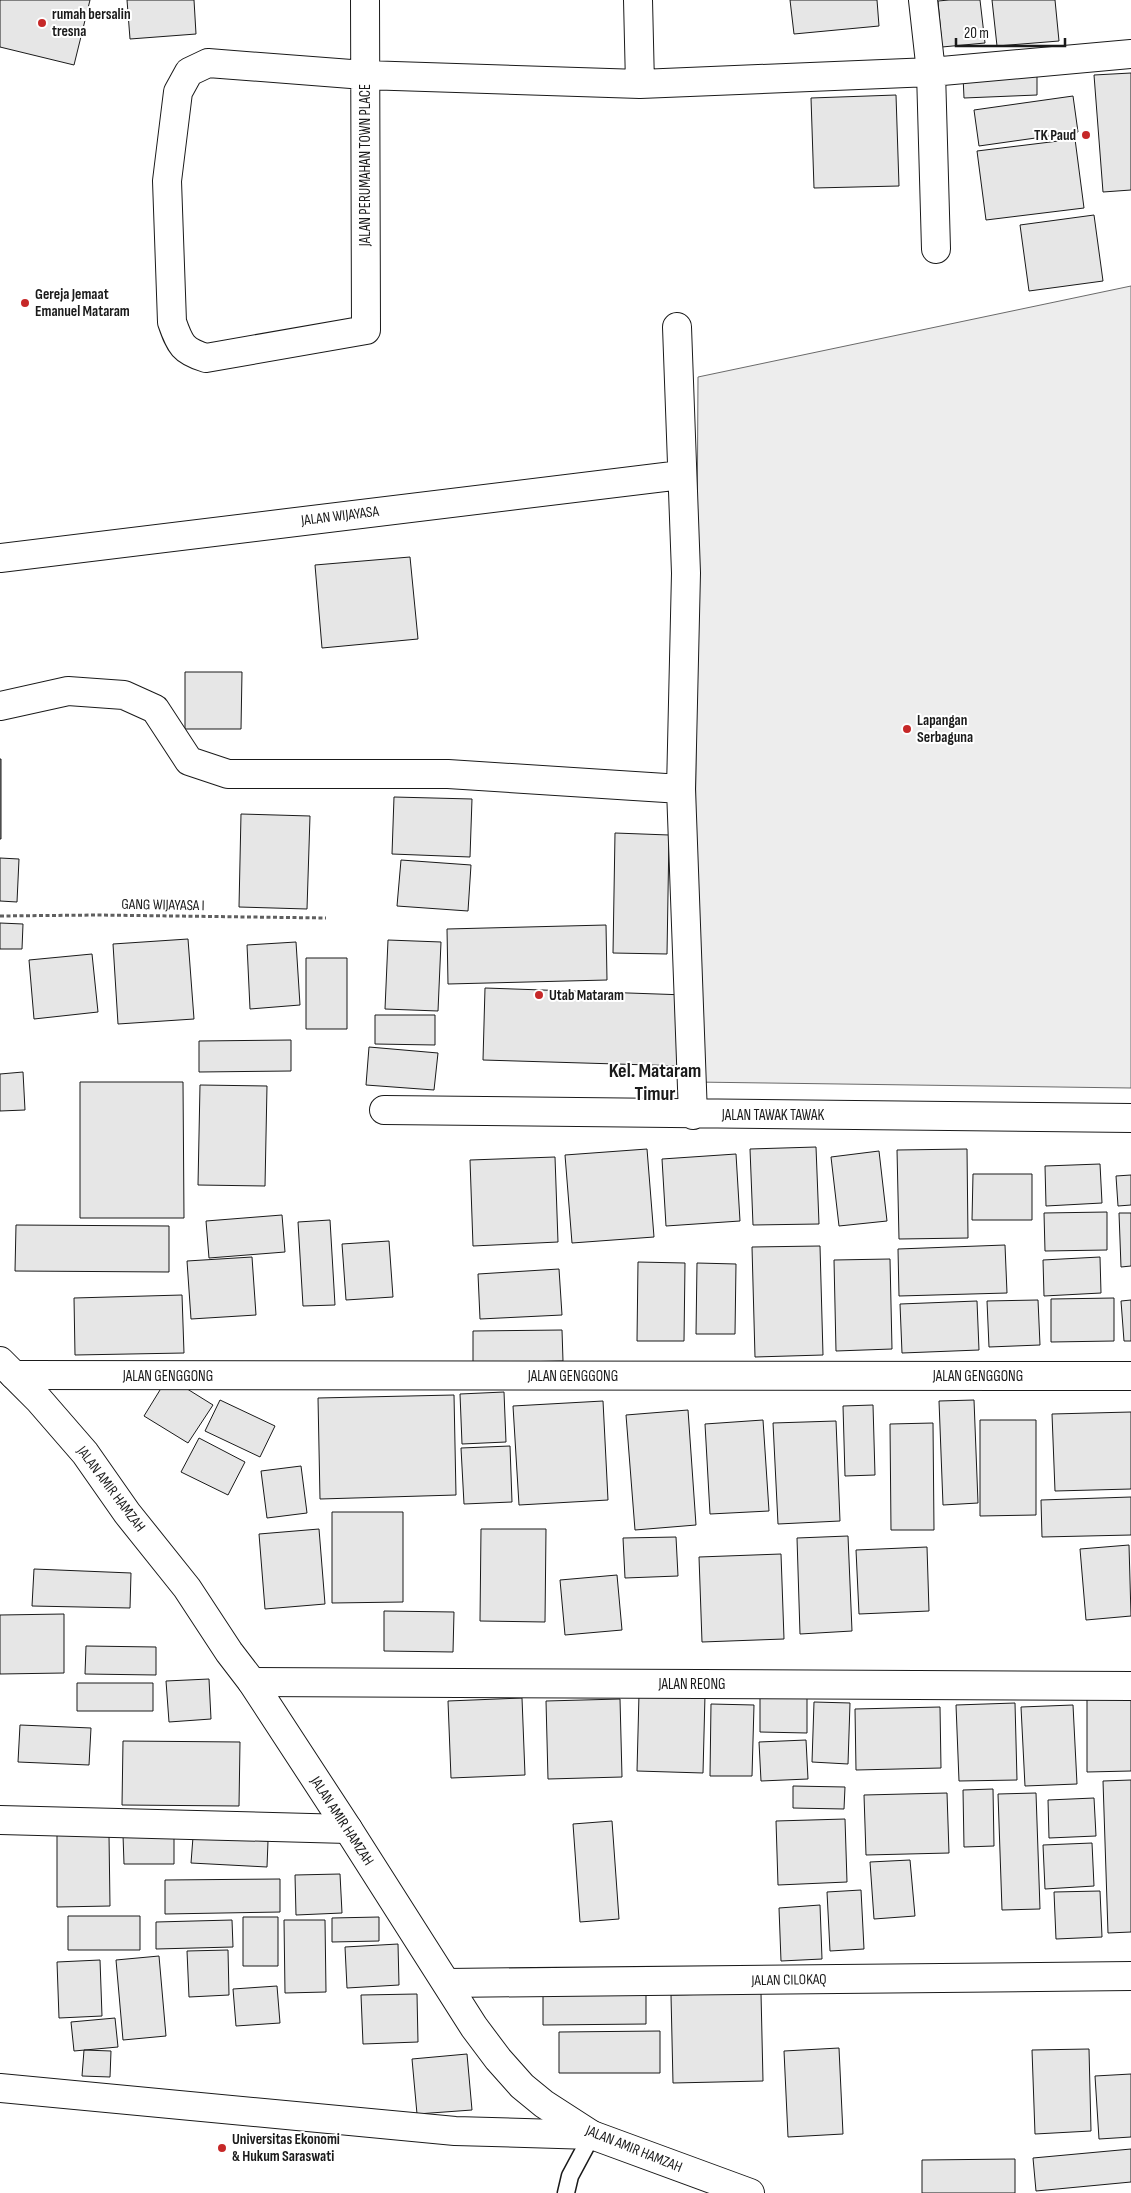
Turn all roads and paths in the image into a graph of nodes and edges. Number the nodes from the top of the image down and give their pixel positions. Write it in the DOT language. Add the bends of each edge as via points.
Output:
graph roads {
  1 [pos="365,0"];
  2 [pos="638,0"];
  3 [pos="923,0"];
  4 [pos="1131,54"];
  5 [pos="931,72"];
  6 [pos="364,75"];
  7 [pos="640,84"];
  8 [pos="936,249"];
  9 [pos="676,327"];
  10 [pos="681,475"];
  11 [pos="0,558"];
  12 [pos="0,706"];
  13 [pos="681,789"];
  14 [pos="0,916"];
  15 [pos="326,918"];
  16 [pos="384,1110"];
  17 [pos="692,1115"];
  18 [pos="1131,1118"];
  19 [pos="7,1368"];
  20 [pos="1131,1376"];
  21 [pos="252,1682"];
  22 [pos="1131,1686"];
  23 [pos="0,1820"];
  24 [pos="348,1829"];
  25 [pos="1131,1976"];
  26 [pos="447,1983"];
  27 [pos="0,2088"];
  28 [pos="592,2135"];
  29 [pos="566,2193"];
  30 [pos="750,2193"];
  1 -- 6 [label="street, JALAN PERUMAHAN TOWN PLACE"];
  2 -- 7 [label="street"];
  3 -- 5 [label="street"];
  4 -- 5 [label="street"];
  5 -- 7 [label="street"];
  5 -- 8 [label="street"];
  6 -- 6 [label="street, JALAN PERUMAHAN TOWN PLACE" via="366,330 206,358 189,352 179,341 172,322 167,181 178,92 189,72 208,63"];
  6 -- 7 [label="street"];
  9 -- 10 [label="street"];
  10 -- 11 [label="street, JALAN WIJAYASA"];
  10 -- 13 [label="street" via="686,573"];
  12 -- 13 [label="street" via="68,691 124,695 155,709 189,761 228,774 448,774"];
  13 -- 17 [label="street"];
  14 -- 15 [label="path, GANG WIJAYASA I"];
  16 -- 17 [label="street, JALAN TAWAK TAWAK"];
  17 -- 18 [label="street, JALAN TAWAK TAWAK"];
  19 -- 20 [label="street, JALAN GENGGONG"];
  19 -- 21 [label="street, JALAN AMIR HAMZAH" via="85,1453 127,1513 187,1588"];
  21 -- 22 [label="street, JALAN REONG"];
  21 -- 24 [label="street, JALAN AMIR HAMZAH"];
  23 -- 24 [label="street"];
  24 -- 26 [label="street, JALAN AMIR HAMZAH"];
  25 -- 26 [label="street, JALAN CILOKAQ"];
  26 -- 28 [label="street, JALAN AMIR HAMZAH" via="474,2027 522,2086"];
  27 -- 28 [label="street" via="455,2132"];
  28 -- 29 [label="lane" via="570,2176"];
  28 -- 30 [label="street, JALAN AMIR HAMZAH"];
}
